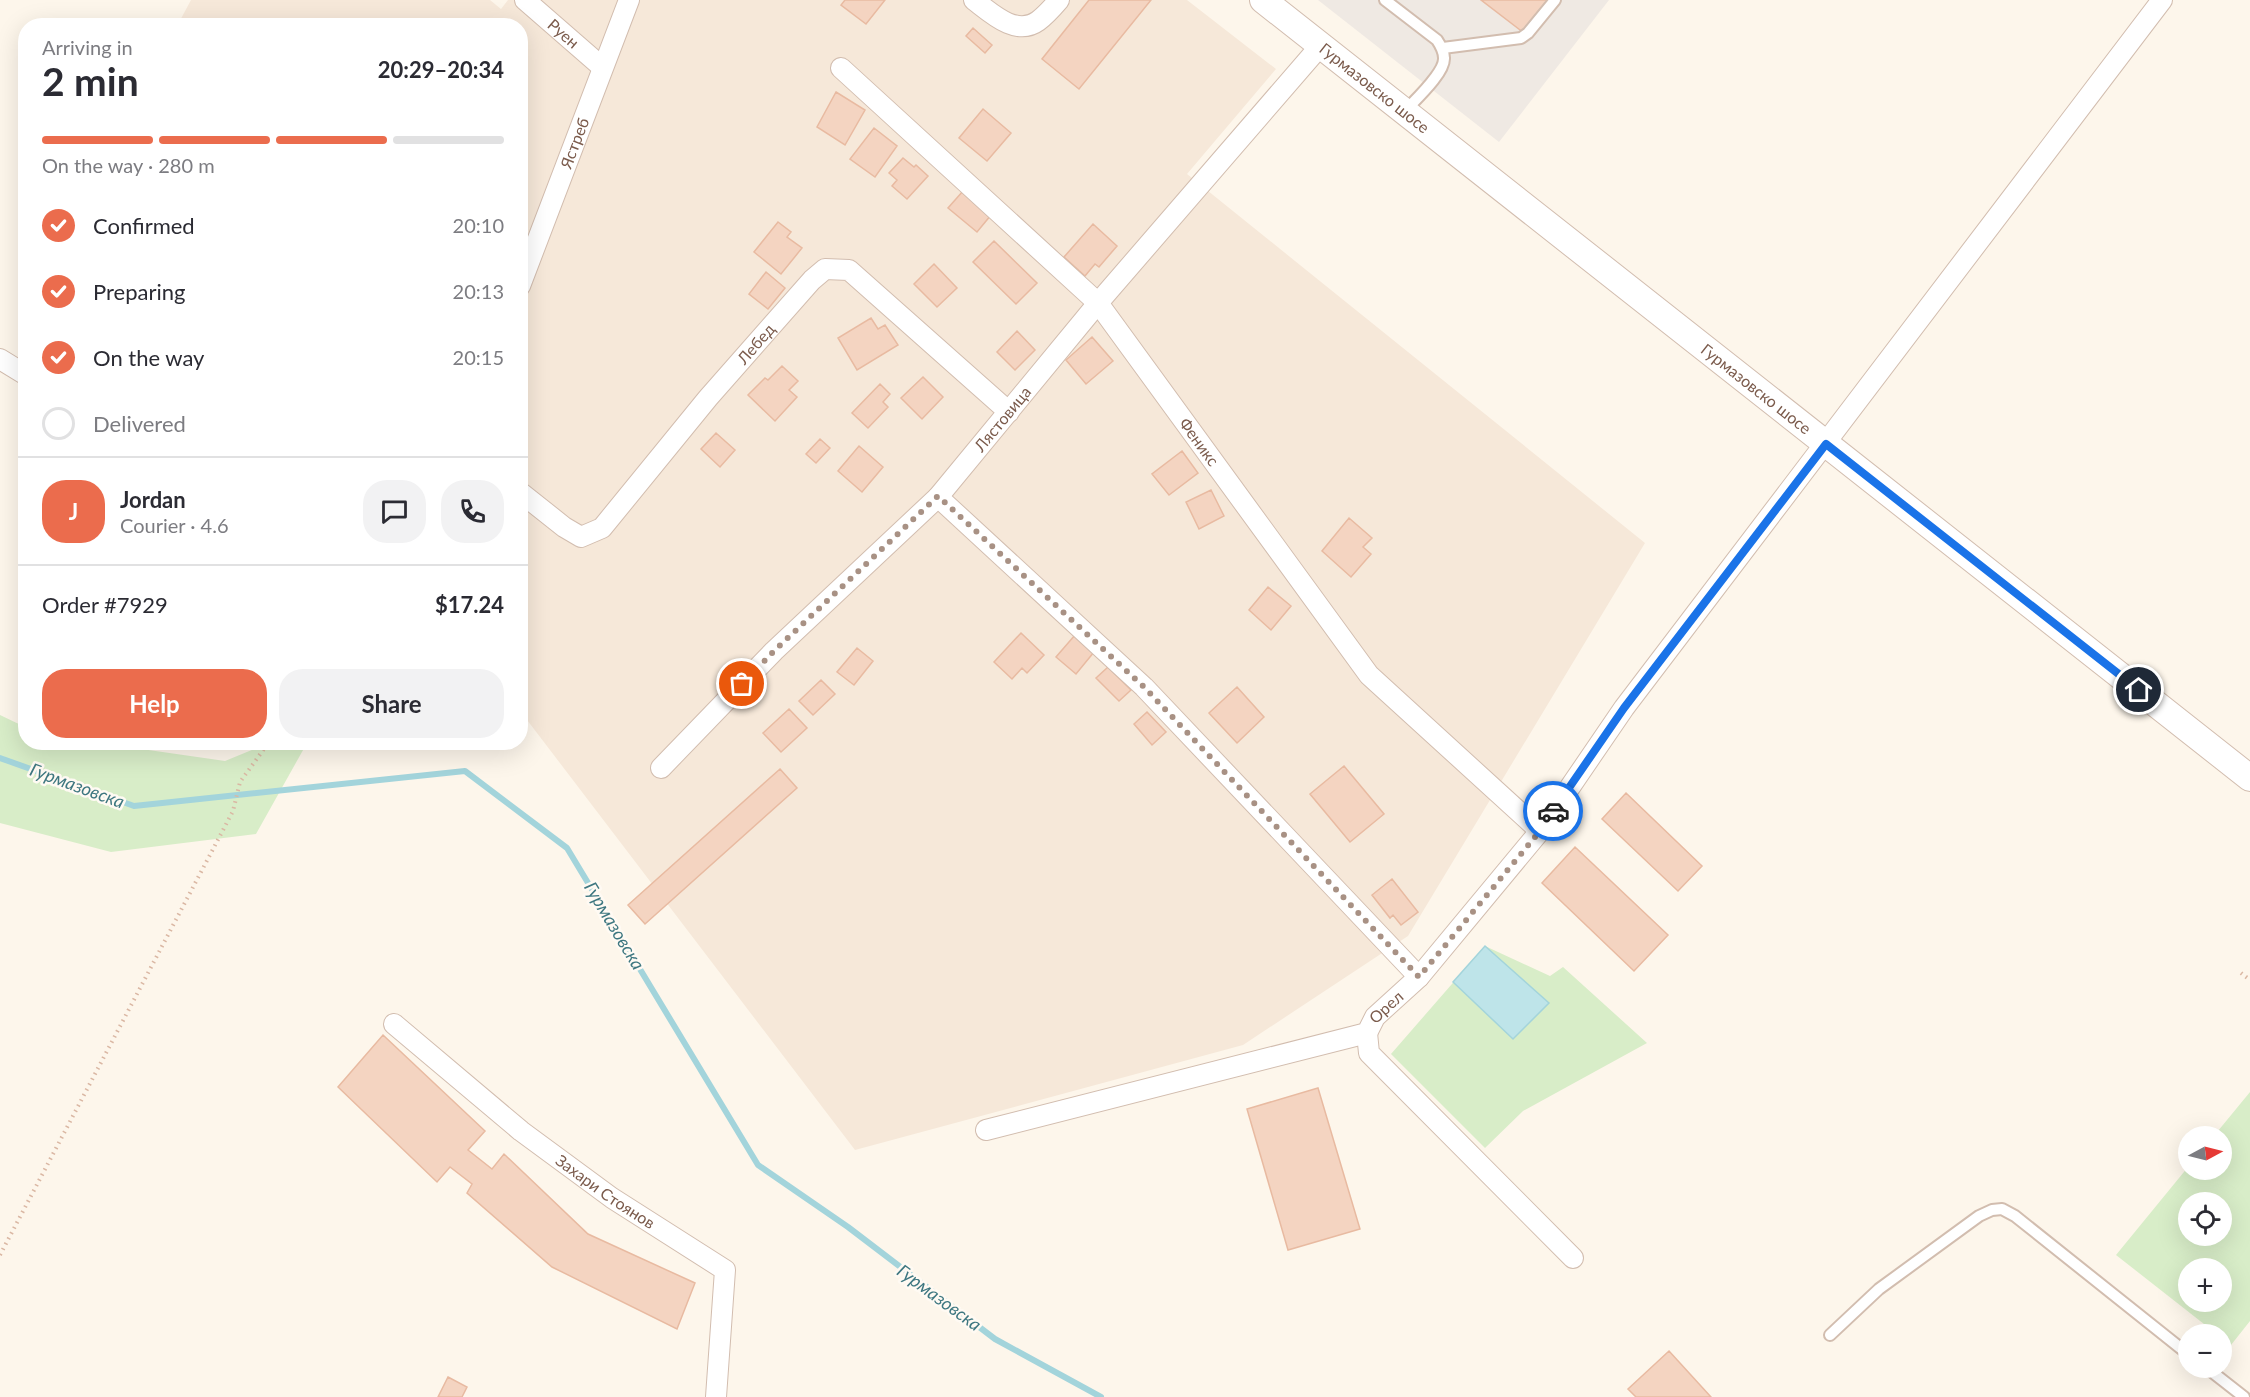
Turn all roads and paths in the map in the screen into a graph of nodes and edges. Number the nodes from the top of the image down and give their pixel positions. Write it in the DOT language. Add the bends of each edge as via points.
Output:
graph roads {
  1 [pos="525,0"];
  2 [pos="629,0"];
  3 [pos="974,0"];
  4 [pos="1059,0"];
  5 [pos="1263,0"];
  6 [pos="1385,0"];
  7 [pos="1555,0"];
  8 [pos="2162,0"];
  9 [pos="1321,45"];
  10 [pos="1443,48"];
  11 [pos="602,68"];
  12 [pos="842,68"];
  13 [pos="1405,112"];
  14 [pos="528,265"];
  15 [pos="1098,303"];
  16 [pos="0,359"];
  17 [pos="18,370"];
  18 [pos="1009,412"];
  19 [pos="1826,444"];
  20 [pos="938,496"];
  21 [pos="528,498"];
  22 [pos="263,750"];
  23 [pos="661,768"];
  24 [pos="2250,778"];
  25 [pos="1540,831"];
  26 [pos="2241,973"];
  27 [pos="1419,977"];
  28 [pos="2250,980"];
  29 [pos="394,1024"];
  30 [pos="1367,1033"];
  31 [pos="986,1130"];
  32 [pos="0,1255"];
  33 [pos="1574,1258"];
  34 [pos="1830,1335"];
  35 [pos="2178,1346"];
  36 [pos="2220,1378"];
  37 [pos="716,1397"];
  38 [pos="2244,1397"];
  1 -- 11 [label="street, Руен"];
  2 -- 11 [label="street, Ястреб"];
  3 -- 4 [label="street" via="999,20 1017,26 1037,22"];
  5 -- 9 [label="street, Гурмазовско шосе"];
  6 -- 10 [label="lane"];
  7 -- 10 [label="lane" via="1521,38"];
  8 -- 19 [label="street, Орел"];
  9 -- 13 [label="street, Гурмазовско шосе"];
  9 -- 15 [label="street, Лястовица"];
  10 -- 13 [label="lane" via="1442,69"];
  11 -- 14 [label="street, Ястреб"];
  12 -- 15 [label="street, Феникс"];
  13 -- 19 [label="street, Гурмазовско шосе"];
  15 -- 18 [label="street, Лястовица"];
  15 -- 25 [label="street, Феникс" via="1369,675"];
  16 -- 17 [label="street"];
  18 -- 20 [label="street, Лястовица"];
  18 -- 21 [label="street, Лебед" via="849,270 825,269 708,398 602,528 581,537"];
  19 -- 24 [label="street, Гурмазовско шосе"];
  19 -- 25 [label="street, Орел" via="1624,708"];
  20 -- 23 [label="street, Лястовица" via="774,651"];
  20 -- 27 [label="street" via="1144,687"];
  22 -- 32 [label="path" via="240,784 233,809"];
  25 -- 27 [label="street, Орел"];
  26 -- 28 [label="path"];
  27 -- 30 [label="street, Орел" via="1375,1017"];
  29 -- 37 [label="street, Захари Стоянов" via="530,1138 612,1198 725,1270"];
  30 -- 31 [label="street, Орел"];
  30 -- 33 [label="street" via="1369,1053"];
  34 -- 35 [label="lane" via="1879,1289 1949,1236 1979,1216 2002,1209 2015,1215"];
  36 -- 38 [label="lane"];
}
